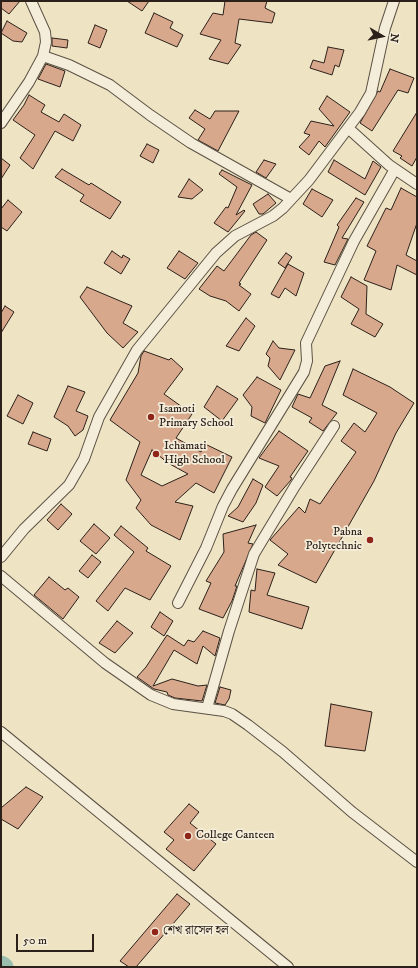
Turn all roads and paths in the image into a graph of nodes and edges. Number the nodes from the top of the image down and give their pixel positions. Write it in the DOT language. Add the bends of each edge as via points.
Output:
graph roads {
  1 [pos="31,1"];
  2 [pos="394,1"];
  3 [pos="42,56"];
  4 [pos="1,123"];
  5 [pos="348,128"];
  6 [pos="395,169"];
  7 [pos="417,184"];
  8 [pos="291,199"];
  9 [pos="334,426"];
  10 [pos="1,557"];
  11 [pos="1,576"];
  12 [pos="178,603"];
  13 [pos="207,708"];
  14 [pos="1,732"];
  15 [pos="417,862"];
  16 [pos="288,967"];
  1 -- 3 [label="street" via="44,32 46,42"];
  2 -- 5 [label="street" via="385,28 371,93"];
  3 -- 4 [label="street" via="29,82"];
  3 -- 8 [label="street" via="69,65 110,85 191,143"];
  5 -- 6 [label="street"];
  5 -- 8 [label="street" via="309,180"];
  6 -- 7 [label="street"];
  6 -- 12 [label="street" via="354,241 306,343 304,372 232,489"];
  8 -- 10 [label="street" via="273,216 235,236 216,253 137,350 99,417 84,459 69,484 24,529"];
  9 -- 13 [label="street" via="254,554"];
  11 -- 13 [label="street" via="130,682 164,701"];
  13 -- 15 [label="street" via="232,714 248,724 352,812"];
  14 -- 16 [label="street"];
}
